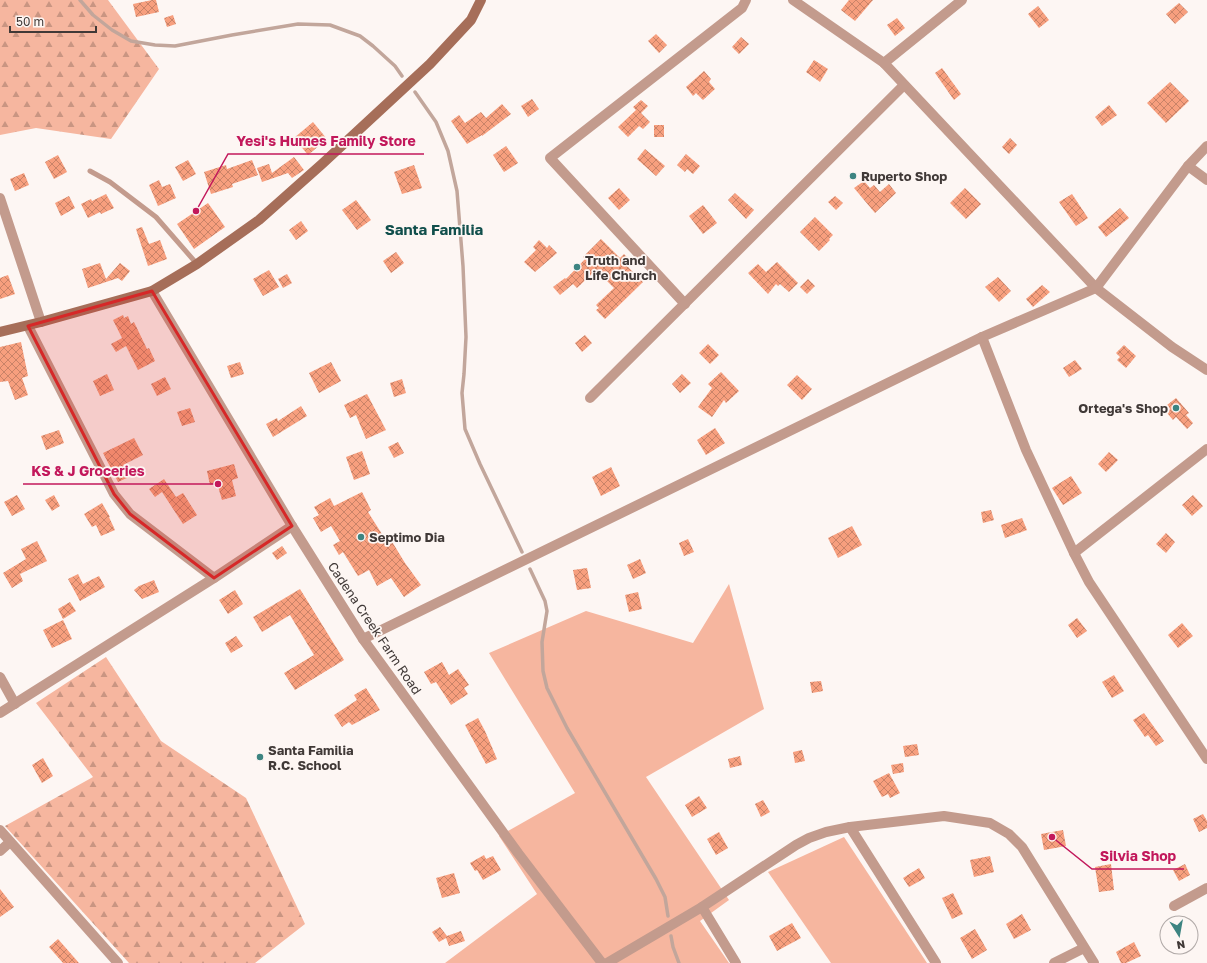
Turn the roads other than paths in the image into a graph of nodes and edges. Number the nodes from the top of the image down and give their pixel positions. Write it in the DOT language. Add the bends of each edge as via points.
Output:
graph roads {
  1 [pos="481,0"];
  2 [pos="746,0"];
  3 [pos="793,0"];
  4 [pos="962,0"];
  5 [pos="884,63"];
  6 [pos="904,85"];
  7 [pos="1207,146"];
  8 [pos="1188,166"];
  9 [pos="90,172"];
  10 [pos="1207,180"];
  11 [pos="0,198"];
  12 [pos="197,264"];
  13 [pos="1096,288"];
  14 [pos="152,291"];
  15 [pos="685,304"];
  16 [pos="41,322"];
  17 [pos="28,326"];
  18 [pos="0,332"];
  19 [pos="982,337"];
  20 [pos="1207,370"];
  21 [pos="590,398"];
  22 [pos="1207,449"];
  23 [pos="292,526"];
  24 [pos="1074,553"];
  25 [pos="214,578"];
  26 [pos="363,639"];
  27 [pos="0,677"];
  28 [pos="15,704"];
  29 [pos="0,713"];
  30 [pos="1207,759"];
  31 [pos="850,827"];
  32 [pos="0,830"];
  33 [pos="10,842"];
  34 [pos="0,851"];
  35 [pos="1207,888"];
  36 [pos="1174,906"];
  37 [pos="702,907"];
  38 [pos="1084,948"];
  39 [pos="118,963"];
  40 [pos="602,963"];
  41 [pos="607,963"];
  42 [pos="736,963"];
  43 [pos="936,963"];
  44 [pos="1054,963"];
  45 [pos="1094,963"];
  1 -- 12 [label="main road" via="472,20 430,64 259,220"];
  2 -- 15 [label="street" via="742,8 550,158"];
  3 -- 5 [label="street"];
  4 -- 5 [label="street"];
  5 -- 6 [label="street"];
  6 -- 13 [label="street"];
  6 -- 15 [label="street"];
  7 -- 8 [label="street"];
  8 -- 10 [label="street"];
  8 -- 13 [label="street"];
  9 -- 12 [label="lane" via="110,182 156,217"];
  11 -- 16 [label="street"];
  12 -- 14 [label="main road"];
  13 -- 19 [label="street"];
  13 -- 20 [label="street"];
  14 -- 16 [label="main road"];
  14 -- 23 [label="street, Cadena Creek Farm Road"];
  15 -- 21 [label="street"];
  16 -- 17 [label="main road"];
  17 -- 18 [label="main road"];
  17 -- 25 [label="street" via="121,504 130,514"];
  19 -- 24 [label="street" via="1026,450"];
  19 -- 26 [label="street"];
  22 -- 24 [label="street"];
  23 -- 25 [label="street"];
  23 -- 26 [label="street, Cadena Creek Farm Road"];
  24 -- 30 [label="street" via="1089,582"];
  25 -- 28 [label="street"];
  26 -- 40 [label="street, Cadena Creek Farm Road" via="518,853"];
  27 -- 28 [label="street"];
  28 -- 29 [label="street"];
  31 -- 37 [label="street" via="826,832 802,842"];
  31 -- 38 [label="street" via="944,816 990,823 1009,834 1022,848"];
  31 -- 43 [label="street"];
  32 -- 33 [label="street"];
  33 -- 34 [label="street"];
  33 -- 39 [label="street"];
  35 -- 36 [label="street"];
  37 -- 41 [label="street"];
  37 -- 42 [label="street"];
  38 -- 44 [label="street"];
  38 -- 45 [label="street"];
}
